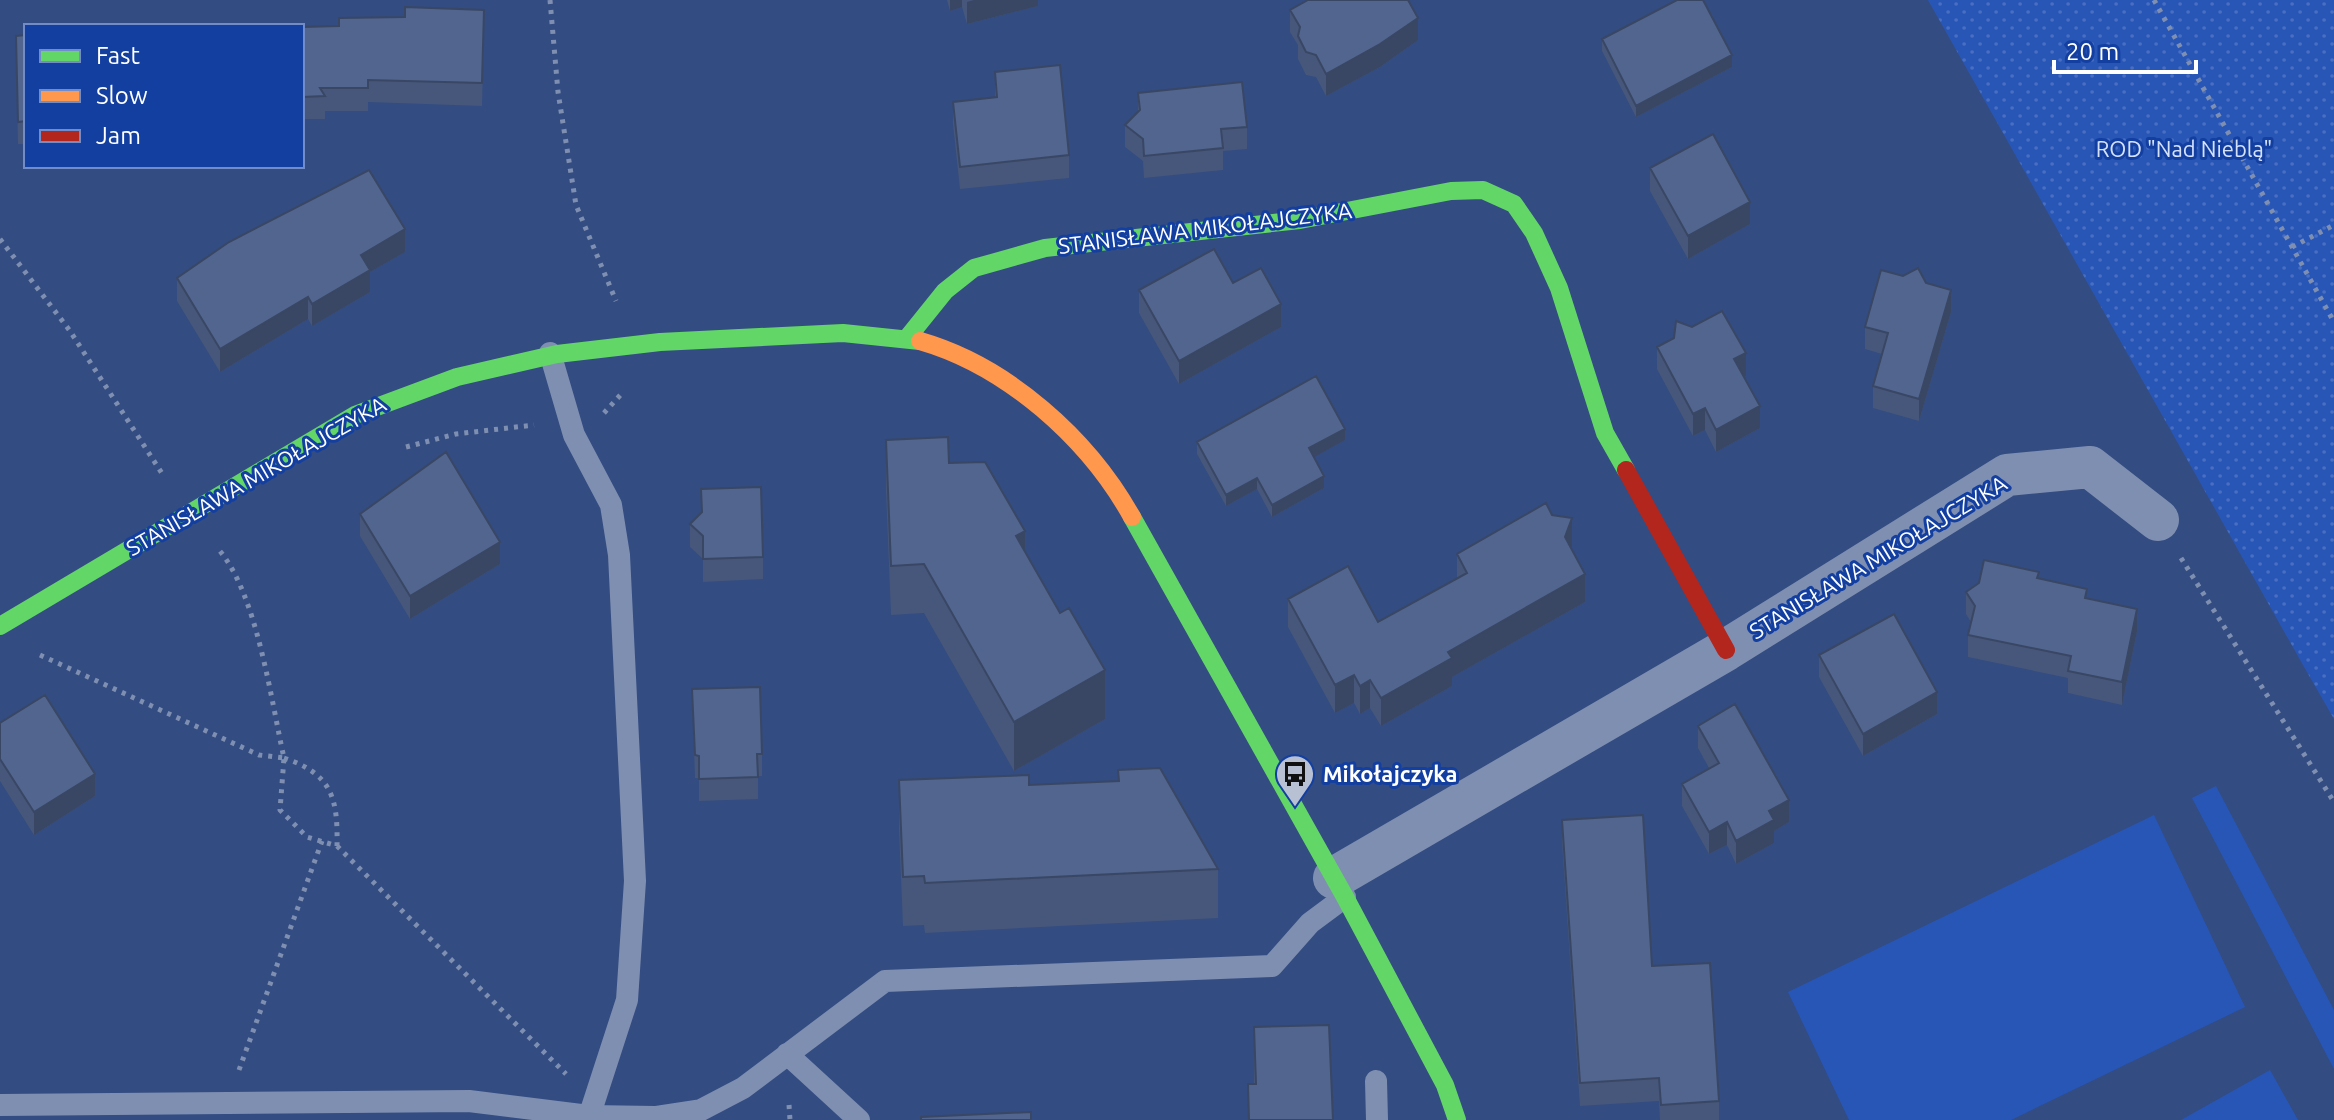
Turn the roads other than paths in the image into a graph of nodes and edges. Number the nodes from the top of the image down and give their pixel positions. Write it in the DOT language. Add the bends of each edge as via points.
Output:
graph roads {
  1 [pos="908,337"];
  2 [pos="550,353"];
  3 [pos="2158,520"];
  4 [pos="0,626"];
  5 [pos="1726,650"];
  6 [pos="1339,888"];
  7 [pos="787,1054"];
  8 [pos="1376,1081"];
  9 [pos="228,1102"];
  10 [pos="0,1105"];
  11 [pos="590,1112"];
  12 [pos="256,1120"];
  13 [pos="859,1120"];
  14 [pos="1377,1120"];
  15 [pos="1457,1120"];
  1 -- 2 [label="street, STANISŁAWA MIKOŁAJCZYKA" via="843,333 635,341"];
  1 -- 5 [label="street, STANISŁAWA MIKOŁAJCZYKA" via="945,291 974,268 1045,248 1300,220 1451,191 1483,190 1514,204 1534,233 1559,288 1605,433"];
  1 -- 6 [label="street, STANISŁAWA MIKOŁAJCZYKA" via="964,356 1028,398 1115,486"];
  2 -- 4 [label="street, STANISŁAWA MIKOŁAJCZYKA" via="403,393 355,415"];
  2 -- 11 [label="lane" via="570,422 611,505 619,555 635,881 627,1000"];
  3 -- 5 [label="street, STANISŁAWA MIKOŁAJCZYKA" via="2090,467 2007,475"];
  5 -- 6 [label="street, STANISŁAWA MIKOŁAJCZYKA"];
  6 -- 7 [label="lane" via="1272,966 885,981"];
  6 -- 15 [label="street, STANISŁAWA MIKOŁAJCZYKA" via="1445,1085"];
  7 -- 11 [label="lane" via="743,1088 701,1110 655,1117"];
  7 -- 13 [label="lane"];
  8 -- 14 [label="lane"];
  9 -- 10 [label="lane"];
  9 -- 11 [label="lane" via="469,1101"];
  9 -- 12 [label="lane"];
}
